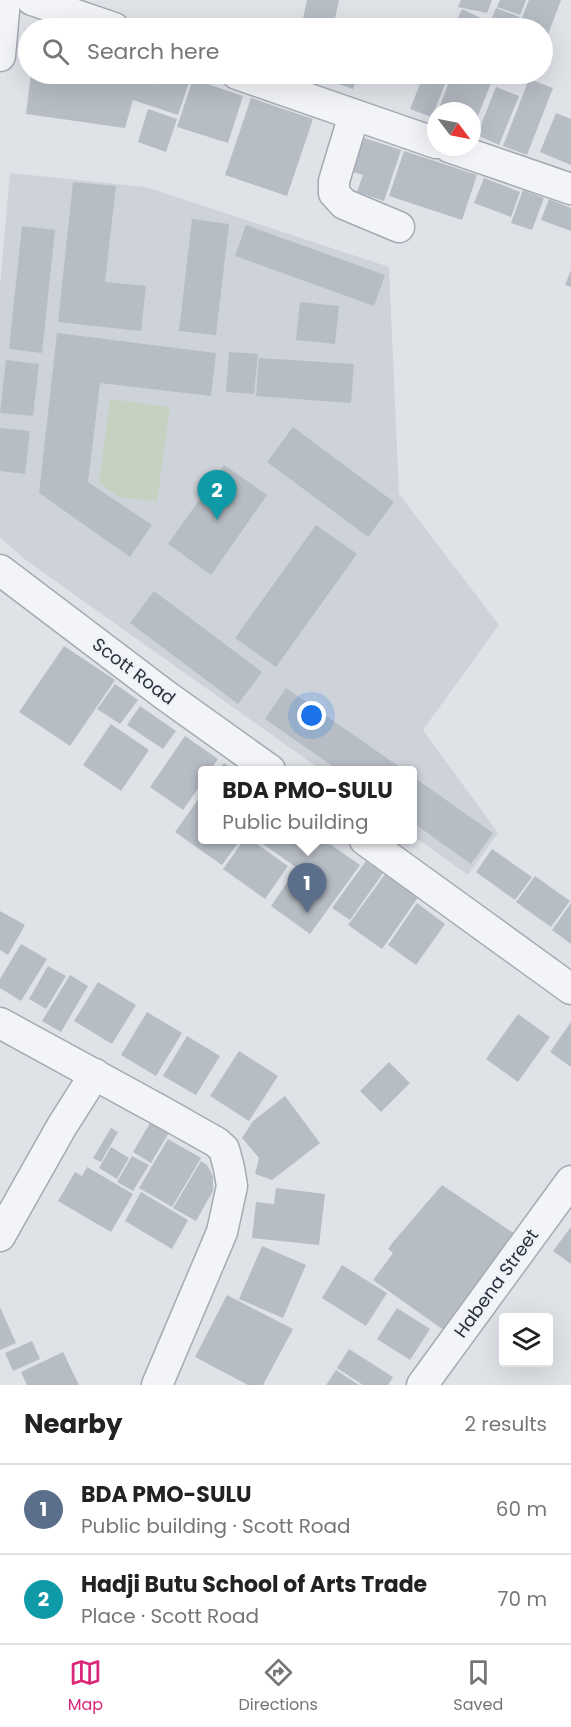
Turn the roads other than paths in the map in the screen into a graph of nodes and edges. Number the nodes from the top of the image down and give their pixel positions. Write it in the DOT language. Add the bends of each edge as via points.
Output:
graph roads {
  1 [pos="5,0"];
  2 [pos="32,0"];
  3 [pos="85,18"];
  4 [pos="0,56"];
  5 [pos="266,84"];
  6 [pos="354,115"];
  7 [pos="427,140"];
  8 [pos="475,156"];
  9 [pos="571,189"];
  10 [pos="399,227"];
  11 [pos="0,570"];
  12 [pos="263,766"];
  13 [pos="371,844"];
  14 [pos="571,989"];
  15 [pos="0,1023"];
  16 [pos="95,1074"];
  17 [pos="571,1181"];
  18 [pos="0,1236"];
  19 [pos="157,1385"];
  20 [pos="422,1385"];
  1 -- 4 [label="street"];
  2 -- 3 [label="street"];
  5 -- 6 [label="street"];
  6 -- 7 [label="street"];
  6 -- 10 [label="street" via="334,193 344,204"];
  8 -- 9 [label="street"];
  11 -- 12 [label="street, Scott Road"];
  13 -- 14 [label="street"];
  15 -- 16 [label="street"];
  16 -- 18 [label="street"];
  16 -- 19 [label="street" via="216,1142 224,1149 229,1168 232,1186 222,1232"];
  17 -- 20 [label="street, Habena Street"];
}
